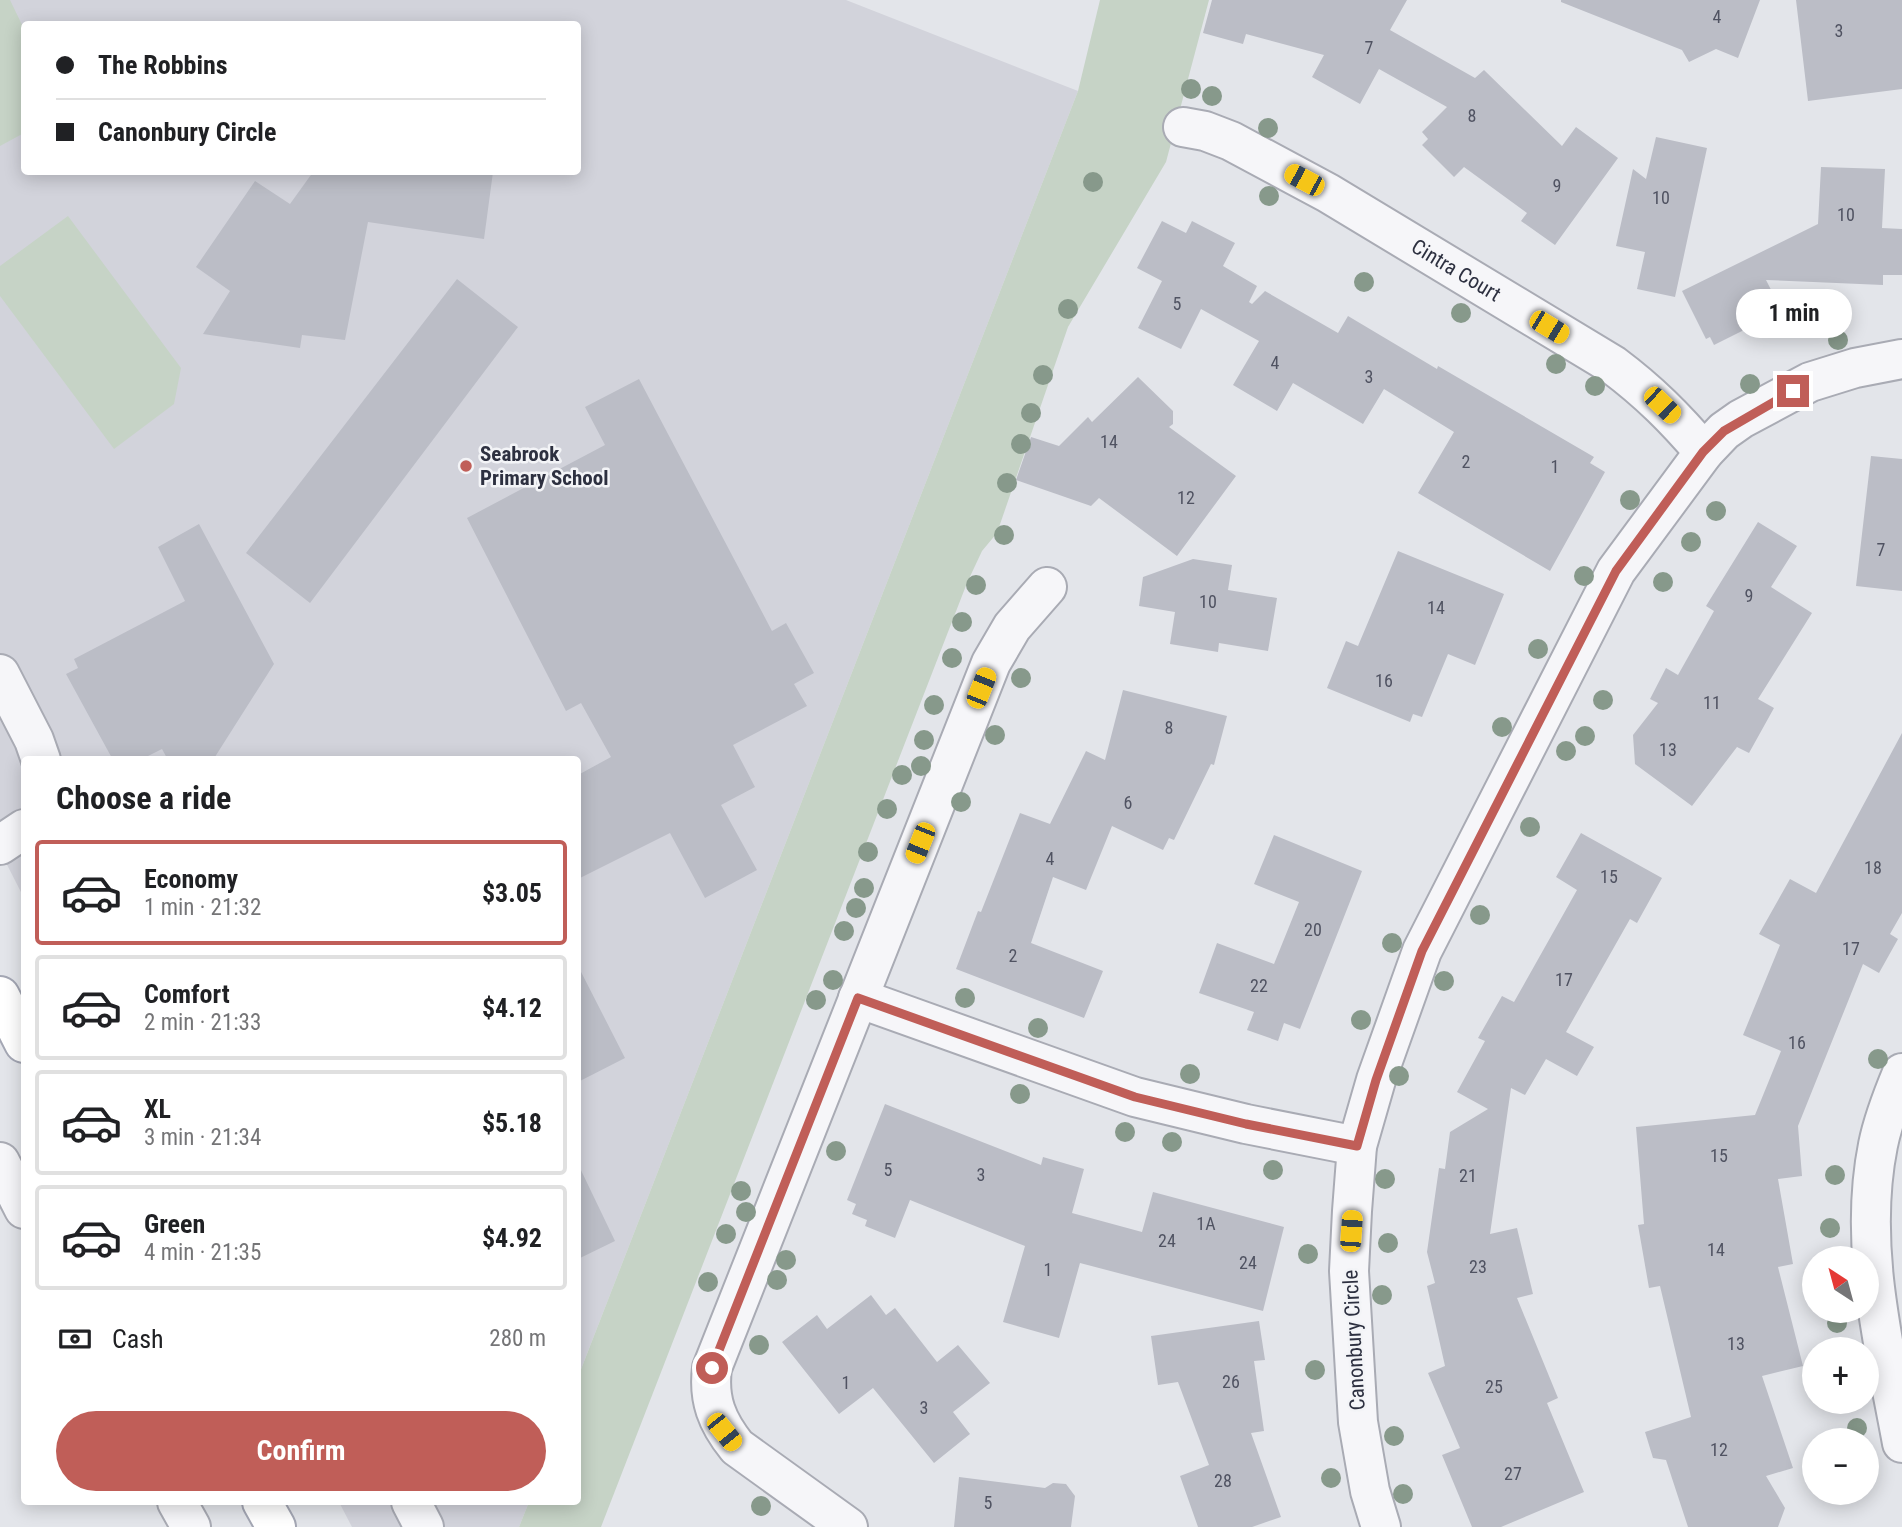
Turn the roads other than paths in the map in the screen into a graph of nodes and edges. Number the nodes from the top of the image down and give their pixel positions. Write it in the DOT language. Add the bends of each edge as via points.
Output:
graph roads {
  1 [pos="1184,127"];
  2 [pos="1902,359"];
  3 [pos="1703,452"];
  4 [pos="1047,587"];
  5 [pos="0,674"];
  6 [pos="40,756"];
  7 [pos="21,831"];
  8 [pos="0,845"];
  9 [pos="0,996"];
  10 [pos="858,998"];
  11 [pos="21,1037"];
  12 [pos="1902,1073"];
  13 [pos="1357,1146"];
  14 [pos="0,1162"];
  15 [pos="21,1203"];
  16 [pos="1902,1443"];
  17 [pos="179,1505"];
  18 [pos="264,1505"];
  19 [pos="413,1505"];
  20 [pos="191,1527"];
  21 [pos="276,1527"];
  22 [pos="424,1527"];
  23 [pos="848,1527"];
  24 [pos="1381,1527"];
  1 -- 3 [label="street, Cintra Court" via="1231,141 1328,193 1613,365 1675,417"];
  2 -- 3 [label="street, Canonbury Circle" via="1810,382 1741,419"];
  3 -- 13 [label="street, Canonbury Circle" via="1616,571 1449,895 1422,951"];
  4 -- 10 [label="street" via="1012,627 991,663"];
  5 -- 6 [label="street"];
  7 -- 8 [label="street"];
  9 -- 11 [label="main road"];
  10 -- 13 [label="street" via="1135,1097"];
  10 -- 23 [label="street" via="714,1359 710,1386 718,1419 737,1447"];
  12 -- 16 [label="street" via="1878,1145 1870,1218 1875,1297"];
  13 -- 24 [label="street, Canonbury Circle" via="1349,1271 1358,1422"];
  14 -- 15 [label="street"];
  17 -- 20 [label="street"];
  18 -- 21 [label="main road"];
  19 -- 22 [label="street"];
}
